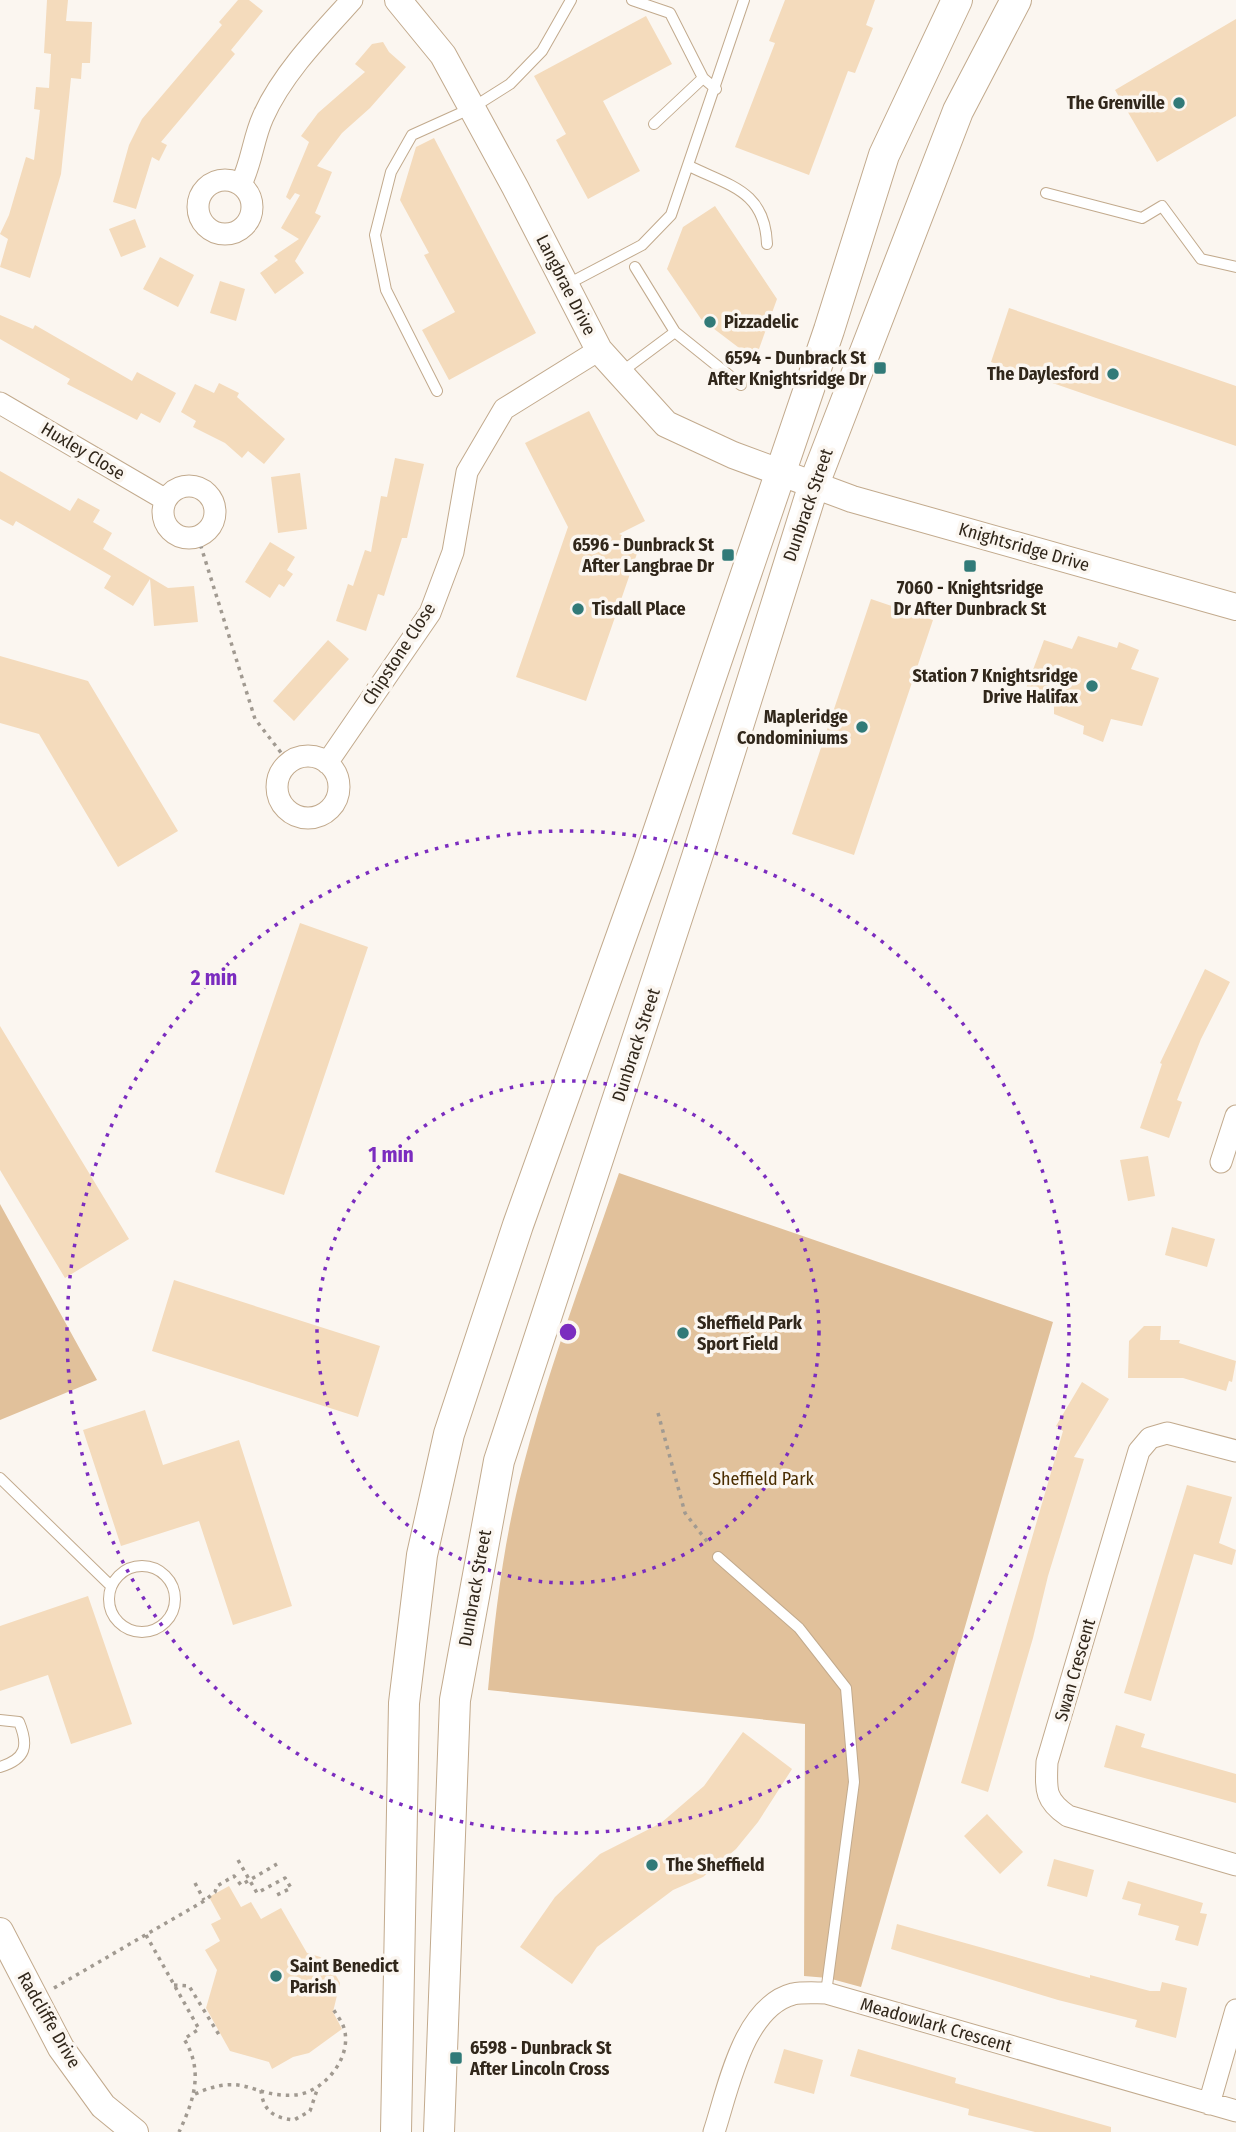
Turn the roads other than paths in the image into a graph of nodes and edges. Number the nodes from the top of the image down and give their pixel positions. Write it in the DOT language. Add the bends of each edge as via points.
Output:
graph roads {
  1 [pos="352,0"];
  2 [pos="398,0"];
  3 [pos="571,0"];
  4 [pos="632,0"];
  5 [pos="744,0"];
  6 [pos="957,0"];
  7 [pos="1016,0"];
  8 [pos="703,78"];
  9 [pos="716,89"];
  10 [pos="472,108"];
  11 [pos="654,124"];
  12 [pos="689,166"];
  13 [pos="241,184"];
  14 [pos="1046,193"];
  15 [pos="766,244"];
  16 [pos="635,267"];
  17 [pos="1236,267"];
  18 [pos="566,285"];
  19 [pos="675,332"];
  20 [pos="599,350"];
  21 [pos="620,373"];
  22 [pos="741,385"];
  23 [pos="437,391"];
  24 [pos="0,403"];
  25 [pos="779,472"];
  26 [pos="814,484"];
  27 [pos="166,500"];
  28 [pos="1236,607"];
  29 [pos="327,763"];
  30 [pos="1236,1115"];
  31 [pos="1221,1162"];
  32 [pos="1236,1451"];
  33 [pos="0,1478"];
  34 [pos="718,1557"];
  35 [pos="111,1586"];
  36 [pos="0,1720"];
  37 [pos="0,1767"];
  38 [pos="1236,1865"];
  39 [pos="0,1931"];
  40 [pos="826,1993"];
  41 [pos="1236,2010"];
  42 [pos="1209,2104"];
  43 [pos="1236,2111"];
  44 [pos="135,2132"];
  45 [pos="396,2132"];
  46 [pos="439,2132"];
  47 [pos="714,2132"];
  1 -- 13 [label="street" via="282,84 262,117"];
  2 -- 10 [label="street, Langbrae Drive" via="443,55"];
  3 -- 10 [label="lane" via="542,51 510,84"];
  4 -- 8 [label="lane" via="670,13"];
  5 -- 9 [label="lane"];
  6 -- 25 [label="main road" via="884,155"];
  7 -- 26 [label="main road, Dunbrack Street" via="958,111"];
  8 -- 9 [label="lane"];
  8 -- 11 [label="lane"];
  9 -- 12 [label="lane"];
  10 -- 18 [label="street, Langbrae Drive"];
  10 -- 23 [label="lane" via="412,135 391,172 375,235 386,290"];
  12 -- 15 [label="lane" via="758,205"];
  12 -- 18 [label="lane" via="671,215 642,245"];
  14 -- 17 [label="lane" via="1142,218 1163,206 1201,259"];
  16 -- 19 [label="lane"];
  18 -- 20 [label="street, Langbrae Drive"];
  19 -- 21 [label="lane"];
  19 -- 22 [label="lane"];
  20 -- 21 [label="street, Langbrae Drive"];
  20 -- 29 [label="street, Chipstone Close" via="504,409 467,472 453,552 429,613"];
  21 -- 25 [label="street, Langbrae Drive" via="666,424"];
  24 -- 27 [label="street, Huxley Close"];
  25 -- 26 [label="street, Langbrae Drive"];
  25 -- 45 [label="main road" via="648,862 518,1226 446,1448 422,1555 404,1703"];
  26 -- 28 [label="street, Knightsridge Drive" via="852,499"];
  26 -- 46 [label="main road, Dunbrack Street" via="499,1461 455,1700"];
  27 -- 27 [label="street" via="186,486 203,489 214,503 215,520 198,537 172,533 163,518"];
  29 -- 29 [label="street" via="337,778 337,797 327,812 310,818 292,814 280,800 278,779 289,762 308,757"];
  30 -- 31 [label="street"];
  32 -- 38 [label="street, Swan Crescent" via="1167,1433 1150,1438 1139,1451 1047,1762 1046,1789 1054,1806 1068,1816"];
  33 -- 35 [label="lane"];
  34 -- 40 [label="lane" via="799,1628 846,1688 854,1782"];
  35 -- 35 [label="lane" via="113,1616 129,1630 149,1632 173,1613 175,1592 156,1568 135,1566"];
  36 -- 37 [label="lane" via="19,1722 25,1738 23,1752 14,1763"];
  39 -- 44 [label="street, Radcliffe Drive" via="61,2048 103,2106"];
  40 -- 42 [label="street, Meadowlark Crescent"];
  40 -- 47 [label="street, Meadowlark Crescent" via="792,1994 757,2018"];
  41 -- 42 [label="street"];
  42 -- 43 [label="street, Meadowlark Crescent"];
}
